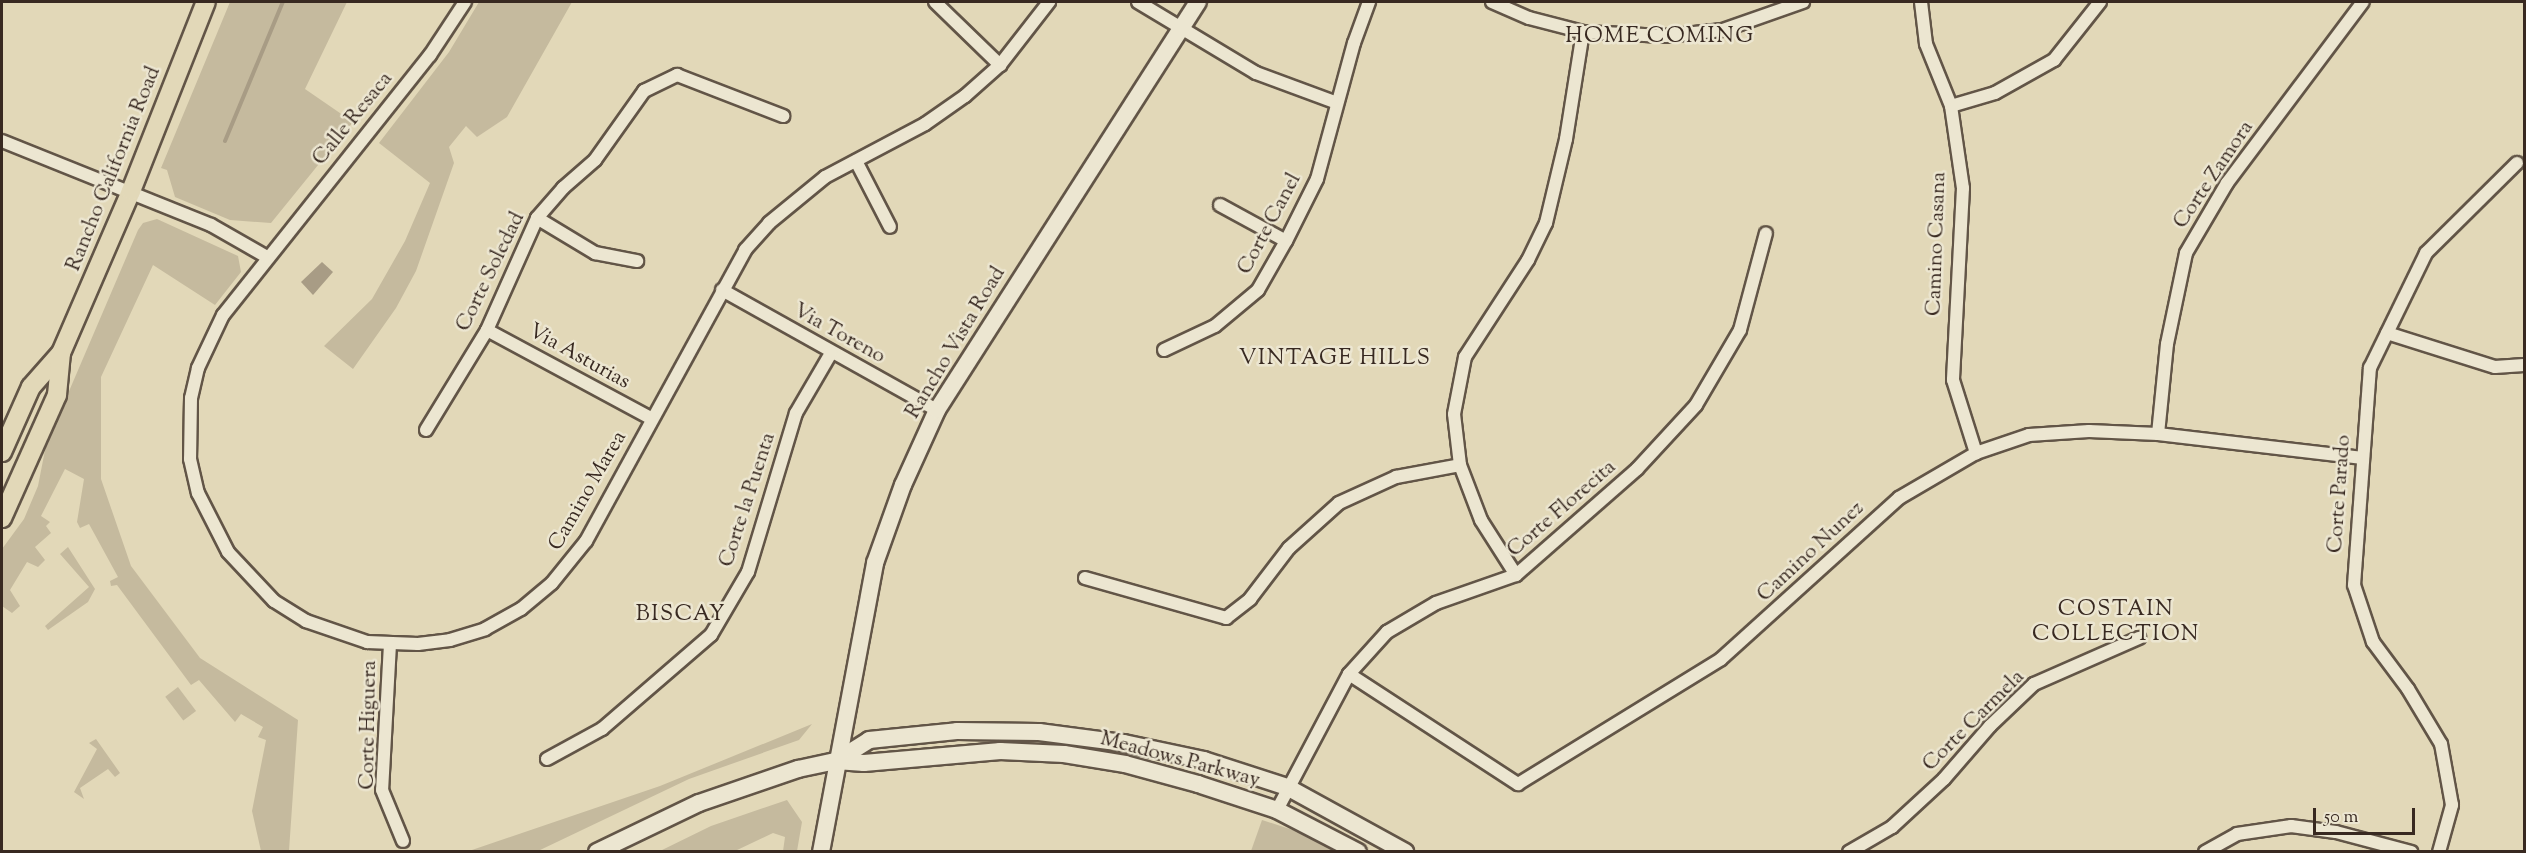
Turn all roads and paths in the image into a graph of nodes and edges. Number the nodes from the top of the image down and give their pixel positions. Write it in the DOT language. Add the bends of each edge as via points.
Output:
graph roads {
  1 [pos="206,2"];
  2 [pos="465,2"];
  3 [pos="935,2"];
  4 [pos="1049,2"];
  5 [pos="1138,2"];
  6 [pos="1198,2"];
  7 [pos="1369,2"];
  8 [pos="1492,2"];
  9 [pos="1803,2"];
  10 [pos="1921,2"];
  11 [pos="2100,2"];
  12 [pos="2363,2"];
  13 [pos="1772,7"];
  14 [pos="1180,29"];
  15 [pos="1583,32"];
  16 [pos="1000,65"];
  17 [pos="1337,103"];
  18 [pos="1951,106"];
  19 [pos="783,116"];
  20 [pos="2,142"];
  21 [pos="856,161"];
  22 [pos="2517,163"];
  23 [pos="131,191"];
  24 [pos="1220,205"];
  25 [pos="537,218"];
  26 [pos="890,227"];
  27 [pos="1766,232"];
  28 [pos="1286,242"];
  29 [pos="267,257"];
  30 [pos="637,261"];
  31 [pos="722,290"];
  32 [pos="487,330"];
  33 [pos="2387,333"];
  34 [pos="1164,350"];
  35 [pos="831,353"];
  36 [pos="61,354"];
  37 [pos="2524,365"];
  38 [pos="937,410"];
  39 [pos="652,419"];
  40 [pos="426,430"];
  41 [pos="2158,434"];
  42 [pos="2,452"];
  43 [pos="1976,453"];
  44 [pos="2361,458"];
  45 [pos="1460,465"];
  46 [pos="2,518"];
  47 [pos="1516,574"];
  48 [pos="1085,578"];
  49 [pos="2139,638"];
  50 [pos="390,644"];
  51 [pos="1349,674"];
  52 [pos="547,759"];
  53 [pos="836,761"];
  54 [pos="1287,787"];
  55 [pos="1277,810"];
  56 [pos="404,841"];
  57 [pos="597,852"];
  58 [pos="821,852"];
  59 [pos="1358,852"];
  60 [pos="1405,852"];
  61 [pos="1849,852"];
  62 [pos="2205,852"];
  63 [pos="2410,852"];
  64 [pos="2439,852"];
  1 -- 23 [label="main road, Rancho California Road"];
  2 -- 29 [label="street, Calle Resaca" via="430,55"];
  3 -- 16 [label="street"];
  4 -- 16 [label="street, Camino Marea"];
  5 -- 14 [label="street"];
  6 -- 14 [label="main road, Rancho Vista Road"];
  7 -- 17 [label="street, Corte Canel"];
  8 -- 15 [label="street" via="1529,18"];
  9 -- 13 [label="street"];
  10 -- 18 [label="street, Camino Casana" via="1926,44"];
  11 -- 18 [label="street" via="2054,60 1995,93"];
  12 -- 41 [label="street, Corte Zamora" via="2227,183 2186,253 2167,344"];
  13 -- 15 [label="street" via="1723,30 1665,36"];
  14 -- 17 [label="street" via="1256,73"];
  14 -- 38 [label="main road, Rancho Vista Road"];
  15 -- 45 [label="street" via="1566,139 1546,224 1528,260 1465,357 1454,414"];
  16 -- 21 [label="street, Camino Marea" via="925,124"];
  17 -- 28 [label="street, Corte Canel" via="1317,179"];
  18 -- 43 [label="street, Camino Casana" via="1963,188 1953,380"];
  19 -- 25 [label="street, Corte Soledad" via="677,75 644,92 595,160 562,188"];
  20 -- 23 [label="street"];
  21 -- 26 [label="street"];
  21 -- 31 [label="street, Camino Marea" via="825,177 769,223 745,250"];
  22 -- 33 [label="street, Corte Parado" via="2426,253"];
  23 -- 29 [label="street" via="211,225"];
  23 -- 36 [label="main road, Rancho California Road"];
  24 -- 28 [label="street"];
  25 -- 30 [label="street" via="595,253"];
  25 -- 32 [label="street, Corte Soledad"];
  27 -- 47 [label="street, Corte Florecita" via="1740,330 1696,405 1637,470"];
  28 -- 34 [label="street, Corte Canel" via="1258,290 1215,326"];
  29 -- 50 [label="street, Camino Marea" via="223,315 198,368 189,428 190,459 198,493 228,552 274,601 306,621 343,636"];
  31 -- 35 [label="street, Via Toreno"];
  31 -- 39 [label="street, Camino Marea"];
  32 -- 39 [label="street, Via Asturias"];
  32 -- 40 [label="street, Corte Soledad"];
  33 -- 37 [label="street" via="2495,367"];
  33 -- 44 [label="street, Corte Parado" via="2370,368"];
  35 -- 38 [label="street, Via Toreno"];
  35 -- 52 [label="street, Corte la Puenta" via="796,413 748,572 711,635 602,729"];
  36 -- 42 [label="main road, Rancho California Road" via="31,387"];
  36 -- 46 [label="main road, Rancho California Road" via="57,395"];
  38 -- 53 [label="main road, Rancho Vista Road" via="883,534"];
  39 -- 50 [label="street, Camino Marea" via="586,541 552,583 521,609 485,629 450,640"];
  41 -- 43 [label="street, Camino Nunez" via="2089,431 2029,435"];
  41 -- 44 [label="street, Camino Nunez"];
  43 -- 51 [label="street, Camino Nunez" via="1899,498 1721,659 1518,784"];
  44 -- 64 [label="street, Corte Parado" via="2354,585 2373,642 2408,688 2440,744 2452,805"];
  45 -- 47 [label="street" via="1481,520"];
  45 -- 48 [label="street" via="1396,477 1339,503 1289,548 1250,599 1226,618"];
  47 -- 51 [label="street, Corte Florecita" via="1436,603 1387,632"];
  49 -- 61 [label="street, Corte Carmela" via="2034,684 1990,726 1944,779 1892,827"];
  50 -- 56 [label="street, Corte Higuera" via="382,790"];
  51 -- 54 [label="street, Corte Florecita"];
  53 -- 54 [label="main road, Meadows Parkway" via="869,740 957,731 1039,732 1124,743 1204,760"];
  53 -- 55 [label="main road, Meadows Parkway" via="864,763 1000,751 1064,754 1125,764"];
  53 -- 57 [label="main road, Meadows Parkway" via="798,769 699,803"];
  53 -- 58 [label="main road, Rancho Vista Road"];
  54 -- 55 [label="street, Corte Florecita"];
  54 -- 60 [label="main road, Meadows Parkway"];
  55 -- 59 [label="main road, Meadows Parkway"];
  62 -- 63 [label="street" via="2237,834 2291,826 2336,832"];
}
